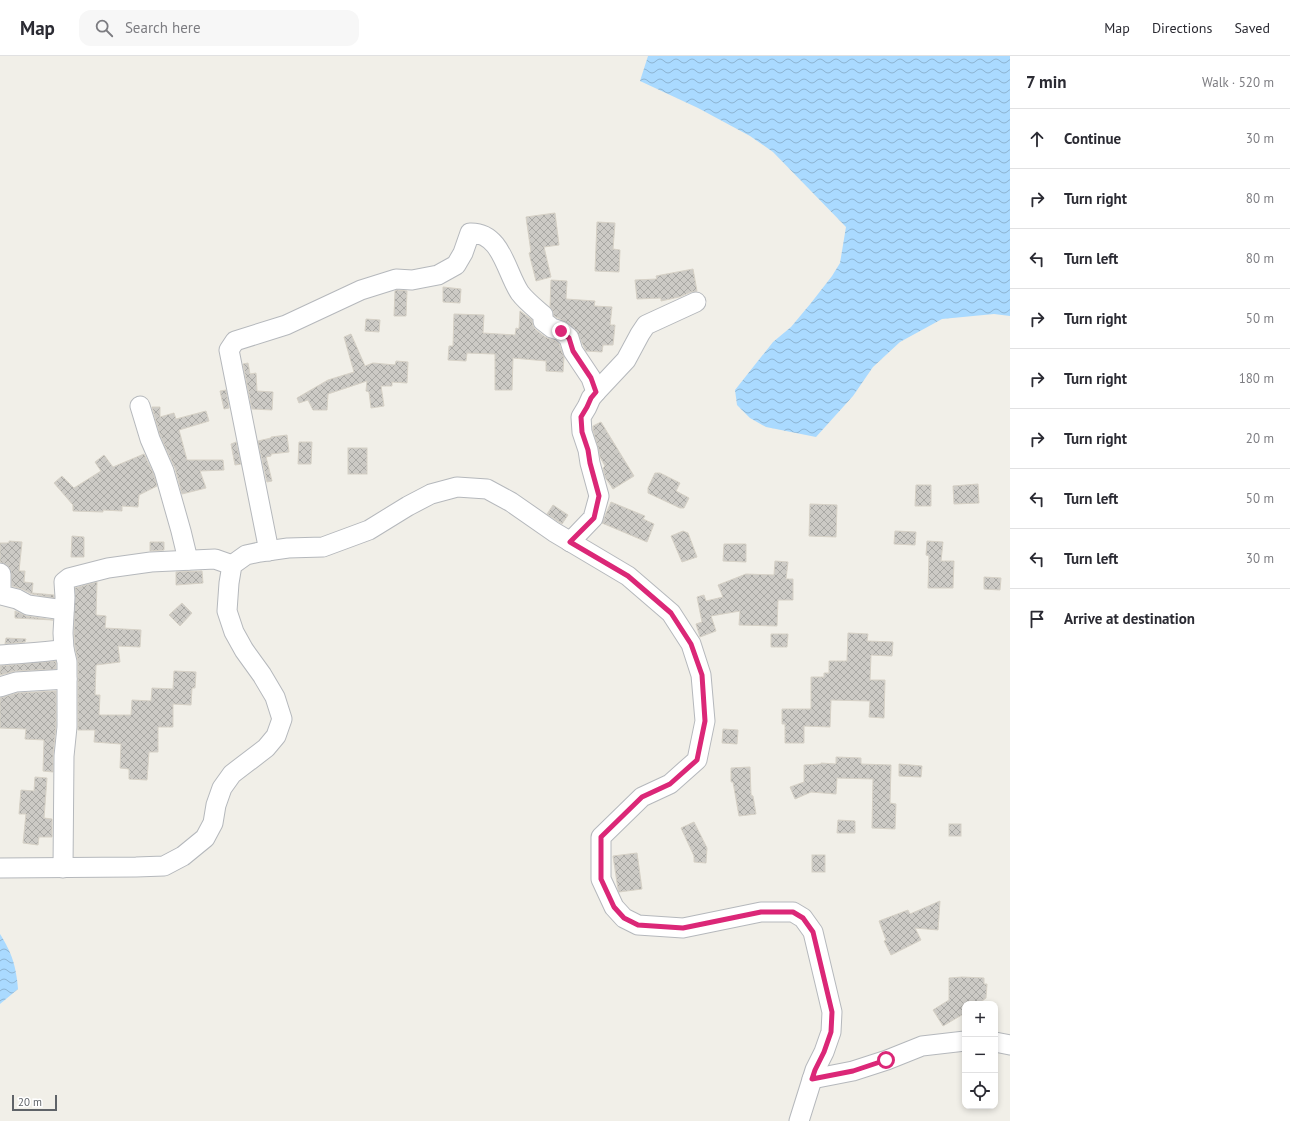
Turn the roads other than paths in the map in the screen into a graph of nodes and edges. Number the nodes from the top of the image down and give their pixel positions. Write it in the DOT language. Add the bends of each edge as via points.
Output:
graph roads {
  1 [pos="696,302"];
  2 [pos="596,392"];
  3 [pos="140,406"];
  4 [pos="570,542"];
  5 [pos="269,551"];
  6 [pos="188,560"];
  7 [pos="232,565"];
  8 [pos="0,573"];
  9 [pos="64,610"];
  10 [pos="64,649"];
  11 [pos="0,655"];
  12 [pos="67,679"];
  13 [pos="0,687"];
  14 [pos="0,868"];
  15 [pos="62,868"];
  16 [pos="962,1041"];
  17 [pos="998,1043"];
  18 [pos="1010,1045"];
  19 [pos="812,1079"];
  20 [pos="799,1121"];
  1 -- 2 [label="street" via="646,325 626,360"];
  2 -- 4 [label="street" via="581,417 582,432 599,496 594,518"];
  2 -- 5 [label="street" via="591,378 573,351 569,338 544,321 543,315 521,294 495,245 487,236 476,233 470,233 456,265 438,275 396,280 361,290 286,325 235,341 229,350"];
  3 -- 6 [label="street" via="150,439 164,471"];
  4 -- 5 [label="street" via="487,489 457,487 431,494 369,530 324,547"];
  4 -- 19 [label="street" via="628,576 671,613 691,644 702,675 705,721 697,760 670,784 642,797 601,837 601,879 614,907 624,918 638,925 683,928 761,912 793,912 803,918 813,932 832,1012 831,1032"];
  5 -- 7 [label="street" via="246,555"];
  6 -- 7 [label="street" via="215,559"];
  6 -- 9 [label="street" via="108,568 69,578 64,582"];
  7 -- 15 [label="street" via="228,583 227,611 244,650 275,697 282,719 276,736 266,748 232,774 222,788 213,823 205,838 183,856 164,866"];
  8 -- 9 [label="street" via="1,595 28,605"];
  9 -- 10 [label="street"];
  10 -- 11 [label="street"];
  10 -- 12 [label="street"];
  12 -- 13 [label="street" via="16,682"];
  12 -- 15 [label="street"];
  14 -- 15 [label="street"];
  16 -- 19 [label="street" via="922,1046 853,1071"];
  17 -- 18 [label="street"];
  19 -- 20 [label="street"];
}
